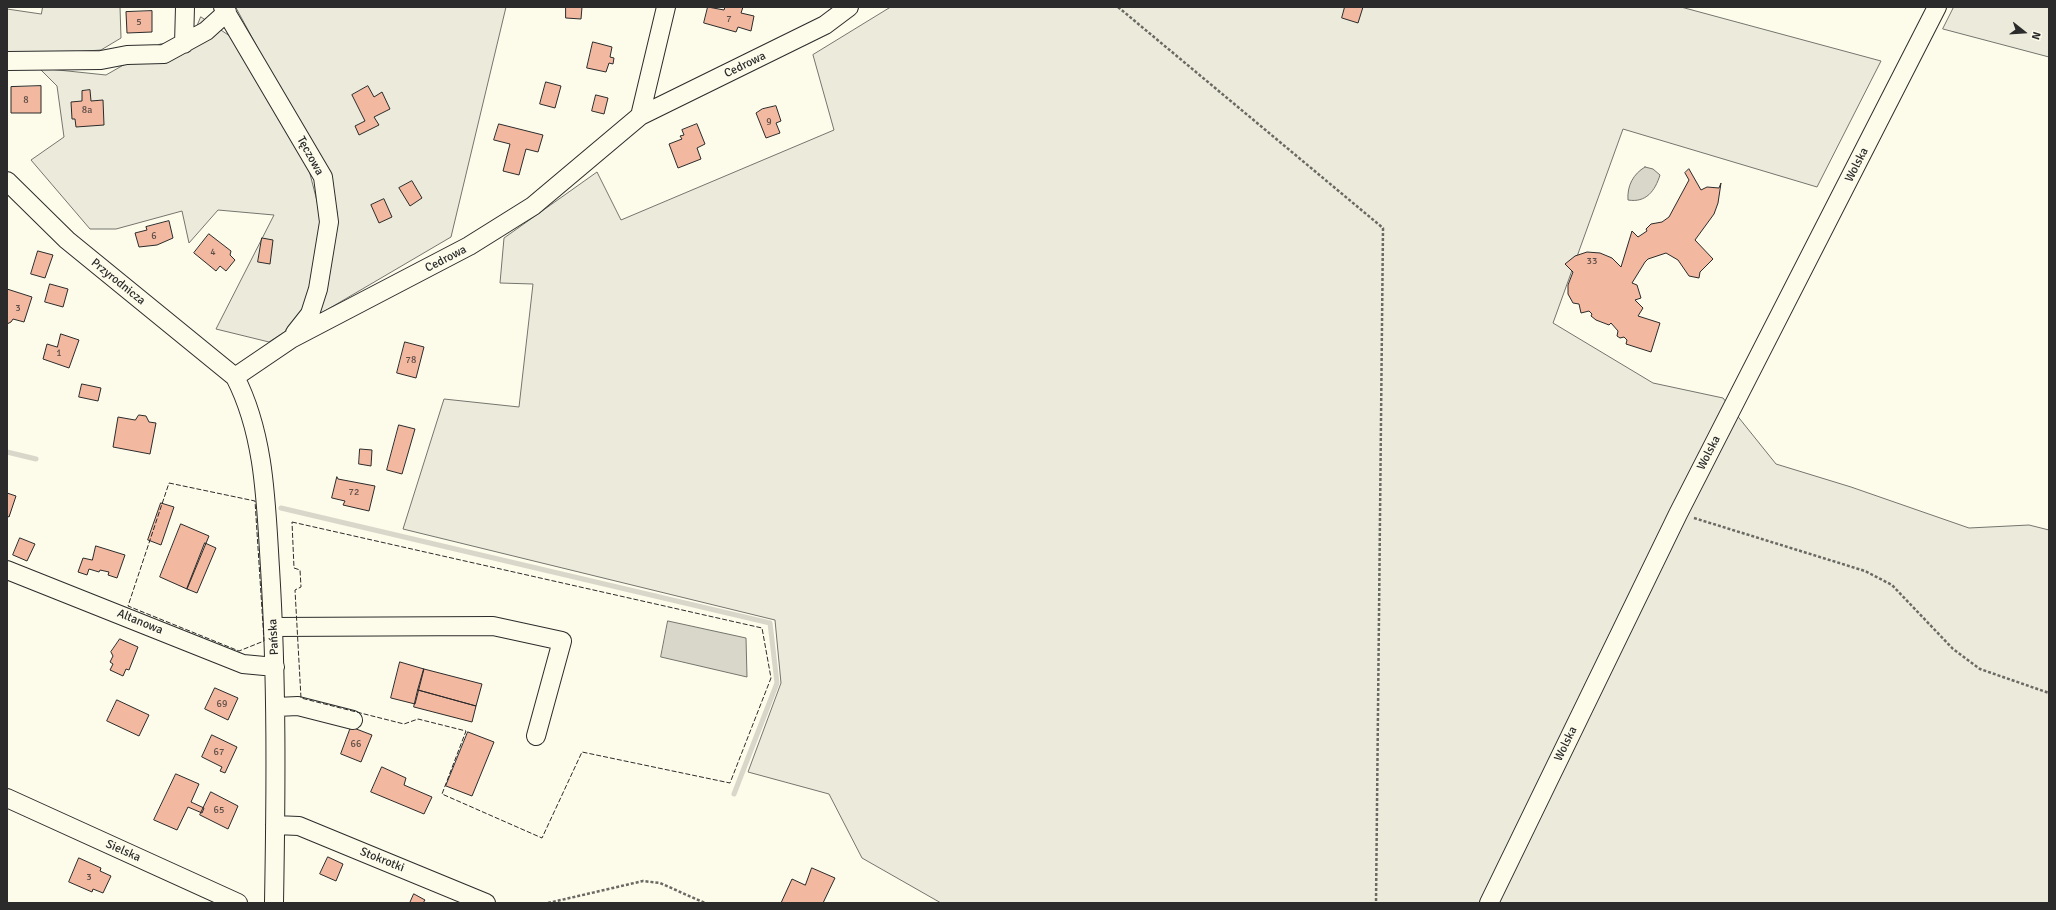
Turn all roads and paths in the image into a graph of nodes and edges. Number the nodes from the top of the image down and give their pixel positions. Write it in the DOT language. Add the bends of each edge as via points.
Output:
graph roads {
  1 [pos="185,7"];
  2 [pos="666,7"];
  3 [pos="1118,7"];
  4 [pos="1937,7"];
  5 [pos="848,8"];
  6 [pos="225,10"];
  7 [pos="184,44"];
  8 [pos="7,61"];
  9 [pos="640,116"];
  10 [pos="7,181"];
  11 [pos="291,339"];
  12 [pos="235,377"];
  13 [pos="1678,514"];
  14 [pos="7,570"];
  15 [pos="273,627"];
  16 [pos="275,668"];
  17 [pos="2049,693"];
  18 [pos="276,707"];
  19 [pos="352,720"];
  20 [pos="536,736"];
  21 [pos="7,798"];
  22 [pos="275,825"];
  23 [pos="238,903"];
  24 [pos="274,903"];
  25 [pos="486,903"];
  26 [pos="548,903"];
  27 [pos="705,903"];
  28 [pos="1376,903"];
  29 [pos="1489,903"];
  1 -- 7 [label="street"];
  2 -- 9 [label="street"];
  3 -- 28 [label="path" via="1383,228"];
  4 -- 13 [label="street, Wolska"];
  5 -- 9 [label="street, Cedrowa" via="825,25"];
  6 -- 7 [label="street" via="206,31"];
  6 -- 11 [label="street, Tęczowa" via="323,177 329,222 318,289 310,314"];
  7 -- 8 [label="street" via="164,54 127,55 101,60"];
  9 -- 11 [label="street, Cedrowa" via="532,206 469,246"];
  10 -- 12 [label="street, Przyrodnicza" via="67,240"];
  11 -- 12 [label="street, Cedrowa"];
  12 -- 15 [label="street, Pańska" via="246,398 254,426 261,470 267,520"];
  13 -- 17 [label="path" via="1865,571 1892,585 1953,649 1980,669"];
  13 -- 29 [label="street, Wolska"];
  14 -- 16 [label="street, Altanowa" via="244,664"];
  15 -- 16 [label="street, Pańska"];
  15 -- 20 [label="street" via="493,626 562,641"];
  16 -- 18 [label="street, Pańska"];
  18 -- 19 [label="street" via="298,706"];
  18 -- 22 [label="street, Pańska"];
  21 -- 23 [label="street, Sielska"];
  22 -- 24 [label="street, Pańska"];
  22 -- 25 [label="street, Stokrotki" via="299,826"];
  26 -- 27 [label="path" via="643,881 660,883"];
}
